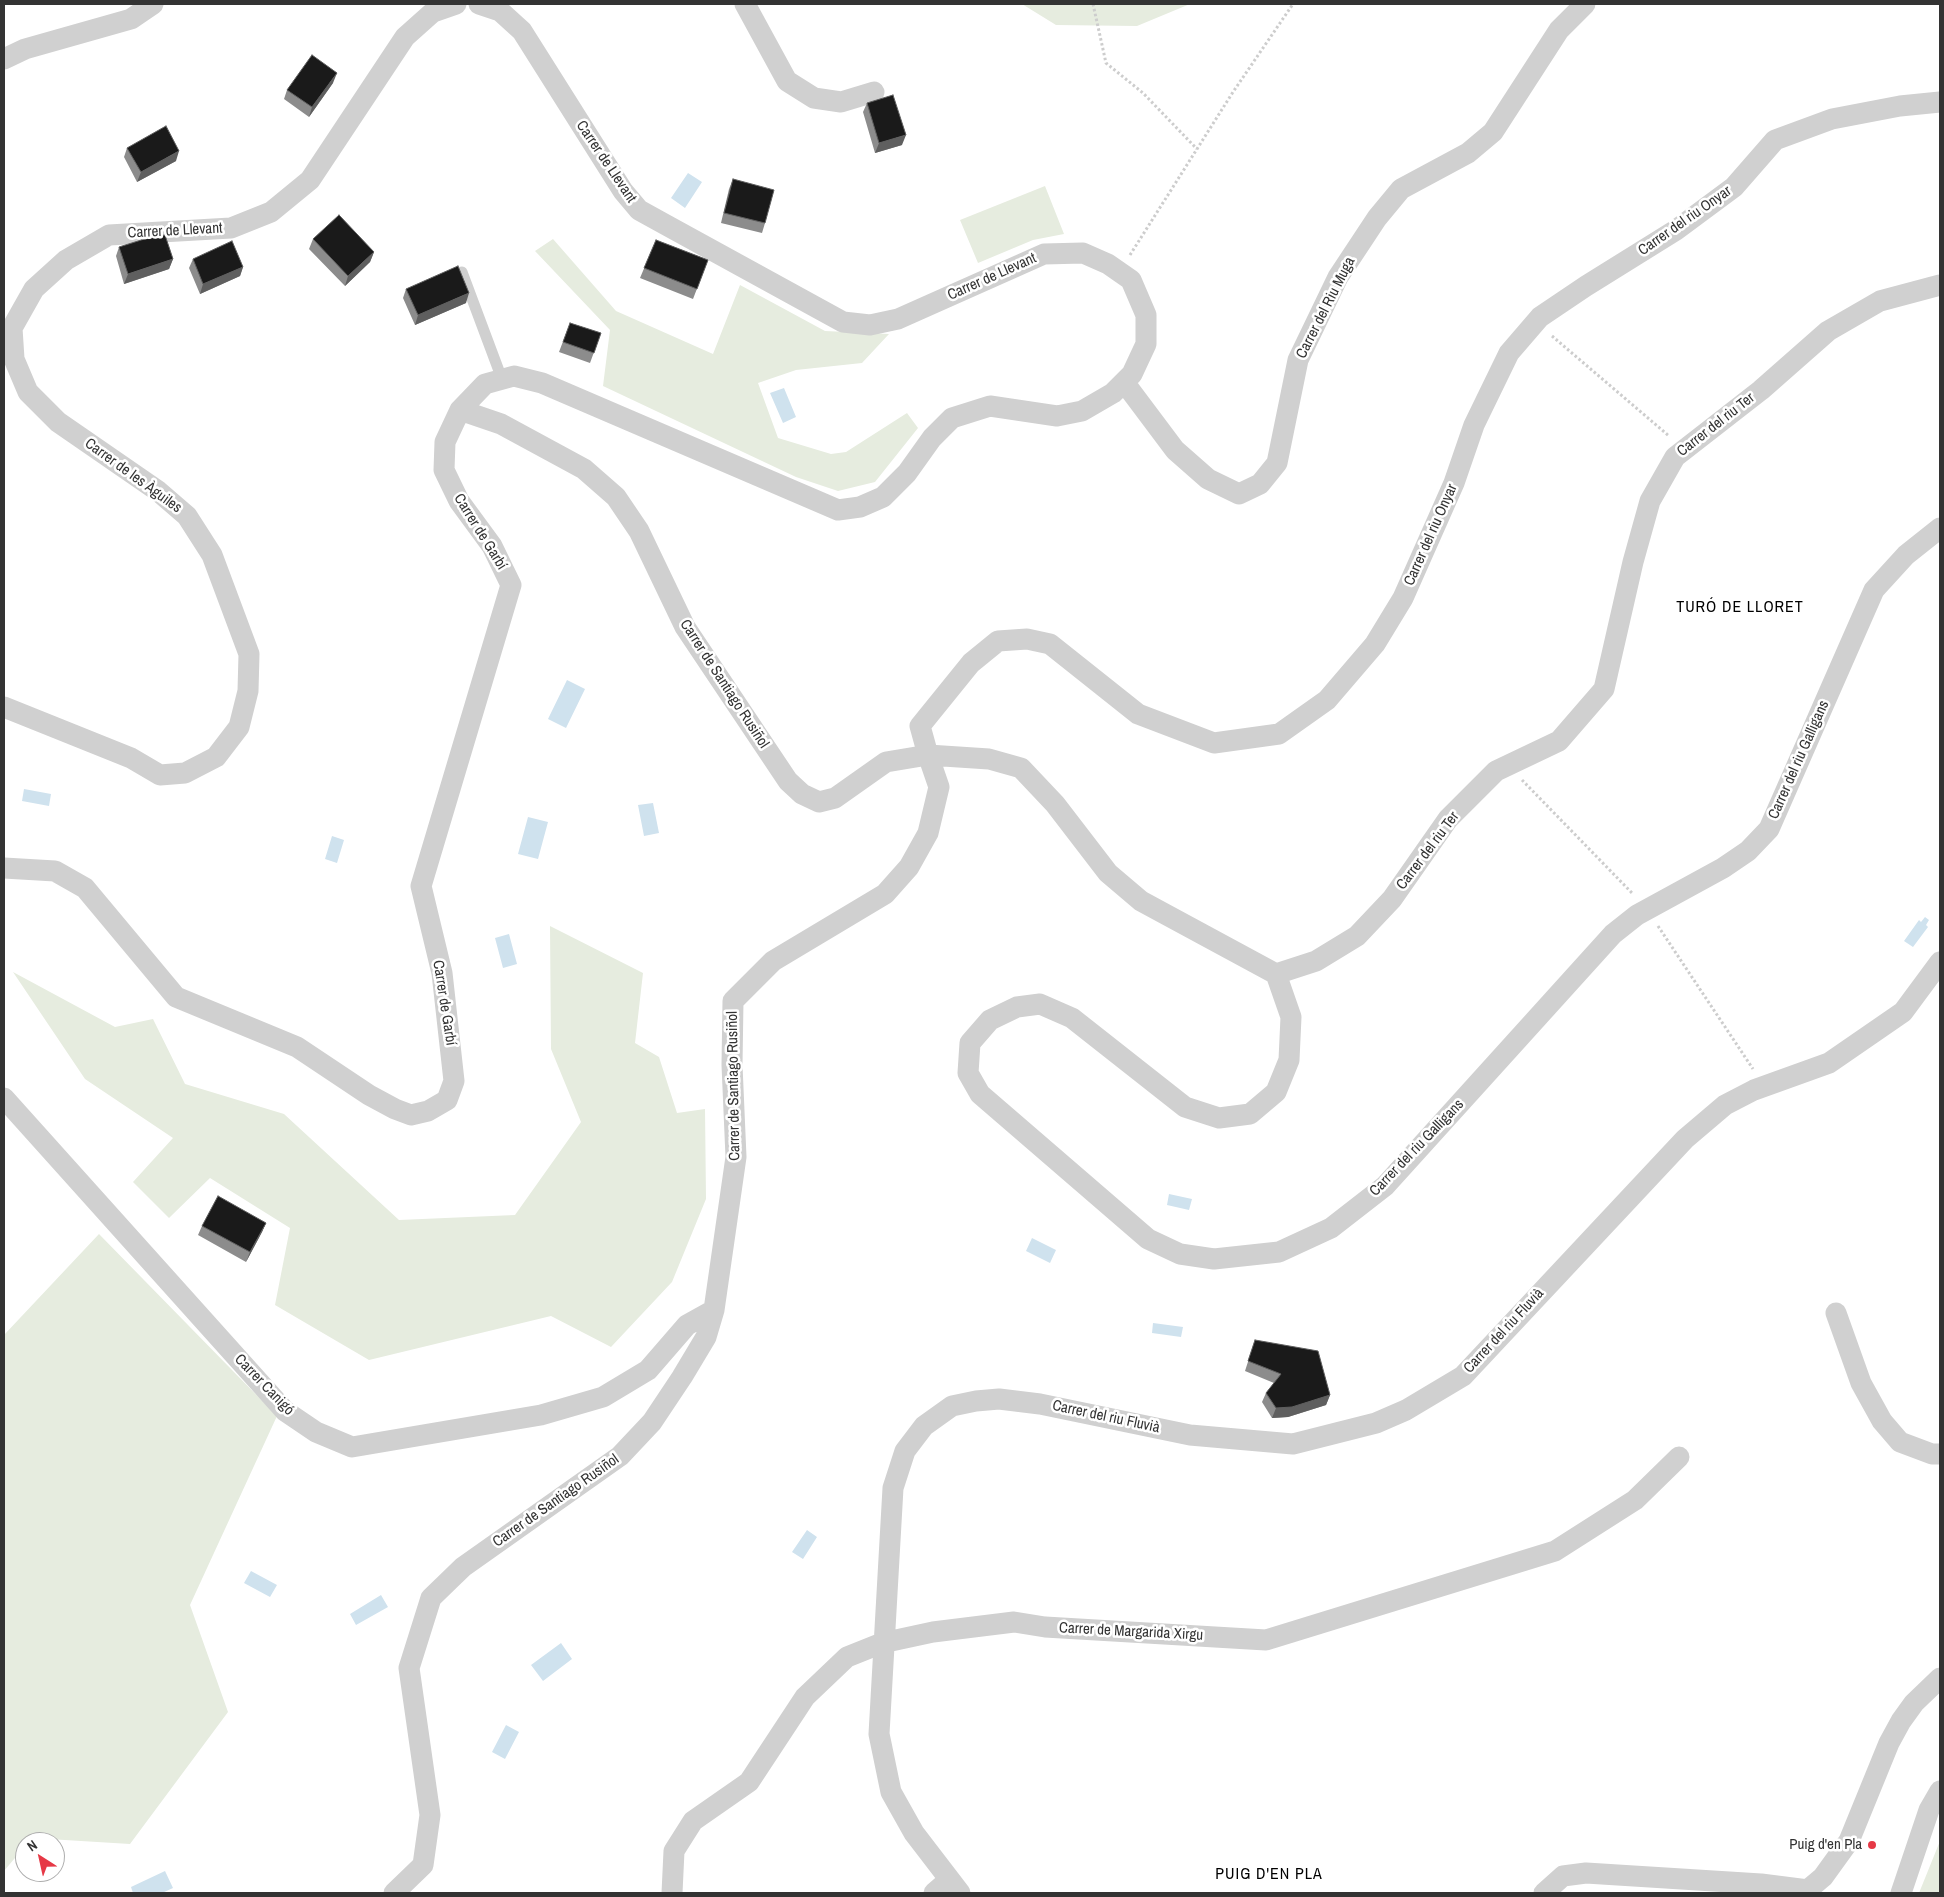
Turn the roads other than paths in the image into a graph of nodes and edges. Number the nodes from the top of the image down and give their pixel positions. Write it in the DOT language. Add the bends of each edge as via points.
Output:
graph roads {
  1 [pos="153,4"];
  2 [pos="456,4"];
  3 [pos="480,4"];
  4 [pos="744,4"];
  5 [pos="1585,4"];
  6 [pos="4,59"];
  7 [pos="874,92"];
  8 [pos="1940,102"];
  9 [pos="462,272"];
  10 [pos="1940,286"];
  11 [pos="8,323"];
  12 [pos="502,379"];
  13 [pos="1124,382"];
  14 [pos="460,410"];
  15 [pos="1940,528"];
  16 [pos="4,707"];
  17 [pos="928,754"];
  18 [pos="4,868"];
  19 [pos="1940,962"];
  20 [pos="1276,974"];
  21 [pos="4,1098"];
  22 [pos="714,1310"];
  23 [pos="1836,1313"];
  24 [pos="1940,1454"];
  25 [pos="1680,1456"];
  26 [pos="882,1642"];
  27 [pos="1940,1678"];
  28 [pos="1940,1791"];
  29 [pos="948,1889"];
  30 [pos="1808,1892"];
  31 [pos="394,1893"];
  32 [pos="672,1893"];
  33 [pos="1544,1893"];
  34 [pos="1901,1893"];
  1 -- 6 [label="street" via="131,19 25,49"];
  2 -- 11 [label="street, Carrer de Llevant" via="433,12 405,37 310,180 271,212 231,228 109,235 66,260 34,290"];
  3 -- 13 [label="street, Carrer de Llevant" via="500,11 522,30 622,191 639,210 843,322 870,325 898,319 1044,254 1083,253 1121,271 1131,280 1146,316 1146,344 1132,374"];
  4 -- 7 [label="street" via="787,81 814,98 841,102"];
  5 -- 13 [label="street, Carrer del Riu Muga" via="1559,30 1493,132 1468,153 1401,189 1377,218 1338,277 1298,360 1278,463 1260,484 1239,494 1208,479 1175,450"];
  8 -- 17 [label="street, Carrer del riu Onyar" via="1832,119 1775,140 1734,187 1676,230 1586,286 1536,323 1509,353 1474,425 1454,483 1403,598 1374,644 1327,700 1279,734 1214,743 1138,714 1050,644 1027,639 1008,640 998,641 971,663 920,726"];
  9 -- 12 [label="lane"];
  10 -- 20 [label="street, Carrer del riu Ter" via="1880,301 1828,331 1761,390 1675,457 1650,501 1604,689 1559,741 1496,771 1448,819 1392,899 1357,936 1316,961"];
  11 -- 16 [label="street, Carrer de les Àguiles" via="14,359 28,392 58,422 158,491 187,516 212,555 249,654 248,691 238,727 216,757 185,773 160,775 131,758"];
  12 -- 13 [label="street, Carrer de Llevant" via="514,376 542,382 838,510 860,507 883,497 952,418 990,406 1057,416 1074,413 1113,392"];
  12 -- 14 [label="street, Carrer de Llevant" via="485,384"];
  14 -- 17 [label="street, Carrer de Santiago Rusiñol" via="501,424 584,469 616,498 639,531 685,627 788,781 802,794 819,802 835,798 886,762"];
  14 -- 18 [label="street, Carrer de Garbí" via="445,442 444,470 459,501 492,546 511,585 421,886 442,973 454,1081 447,1100 428,1111 412,1115 395,1109 297,1047 176,997 85,888 55,871"];
  15 -- 20 [label="street, Carrer del riu Galligans" via="1906,554 1874,590 1769,829 1748,851 1724,868 1647,910 1613,934 1385,1186 1331,1228 1279,1252 1214,1259 1180,1254 1148,1239 980,1094 968,1073 970,1043 990,1020 1018,1007 1040,1004 1072,1018 1185,1107 1219,1118 1250,1114 1276,1092 1289,1060 1291,1017"];
  17 -- 20 [label="street" via="989,758 1021,768 1055,804 1108,873 1141,901"];
  17 -- 22 [label="street, Carrer de Santiago Rusiñol" via="939,787 928,833 909,867 884,894 773,962 733,1001 736,1157"];
  19 -- 26 [label="street, Carrer del riu Fluvià" via="1903,1012 1829,1063 1754,1090 1725,1106 1685,1139 1463,1376 1406,1410 1376,1423 1293,1444 1190,1435 1040,1404 999,1399 952,1406 924,1426 905,1450 893,1488"];
  21 -- 22 [label="street, Carrer Canigó" via="286,1411 316,1432 352,1447 541,1415 603,1397 648,1370 687,1325"];
  22 -- 31 [label="street, Carrer de Santiago Rusiñol" via="706,1337 677,1384 652,1422 620,1456 464,1567 431,1598 409,1668 430,1815 423,1865"];
  23 -- 24 [label="street" via="1861,1383 1882,1421 1900,1442"];
  25 -- 26 [label="street, Carrer de Margarida Xirgu" via="1635,1500 1555,1551 1266,1640 1045,1627 1014,1622"];
  26 -- 29 [label="street, Carrer del riu Fluvià" via="879,1734 891,1792"];
  26 -- 32 [label="street, Carrer de Margarida Xirgu" via="841,1662 805,1697 749,1782 693,1821 674,1851"];
  27 -- 30 [label="street" via="1901,1721 1849,1842 1824,1877"];
  28 -- 34 [label="street" via="1928,1810"];
  30 -- 33 [label="street" via="1761,1884 1586,1873 1563,1876"];
}
